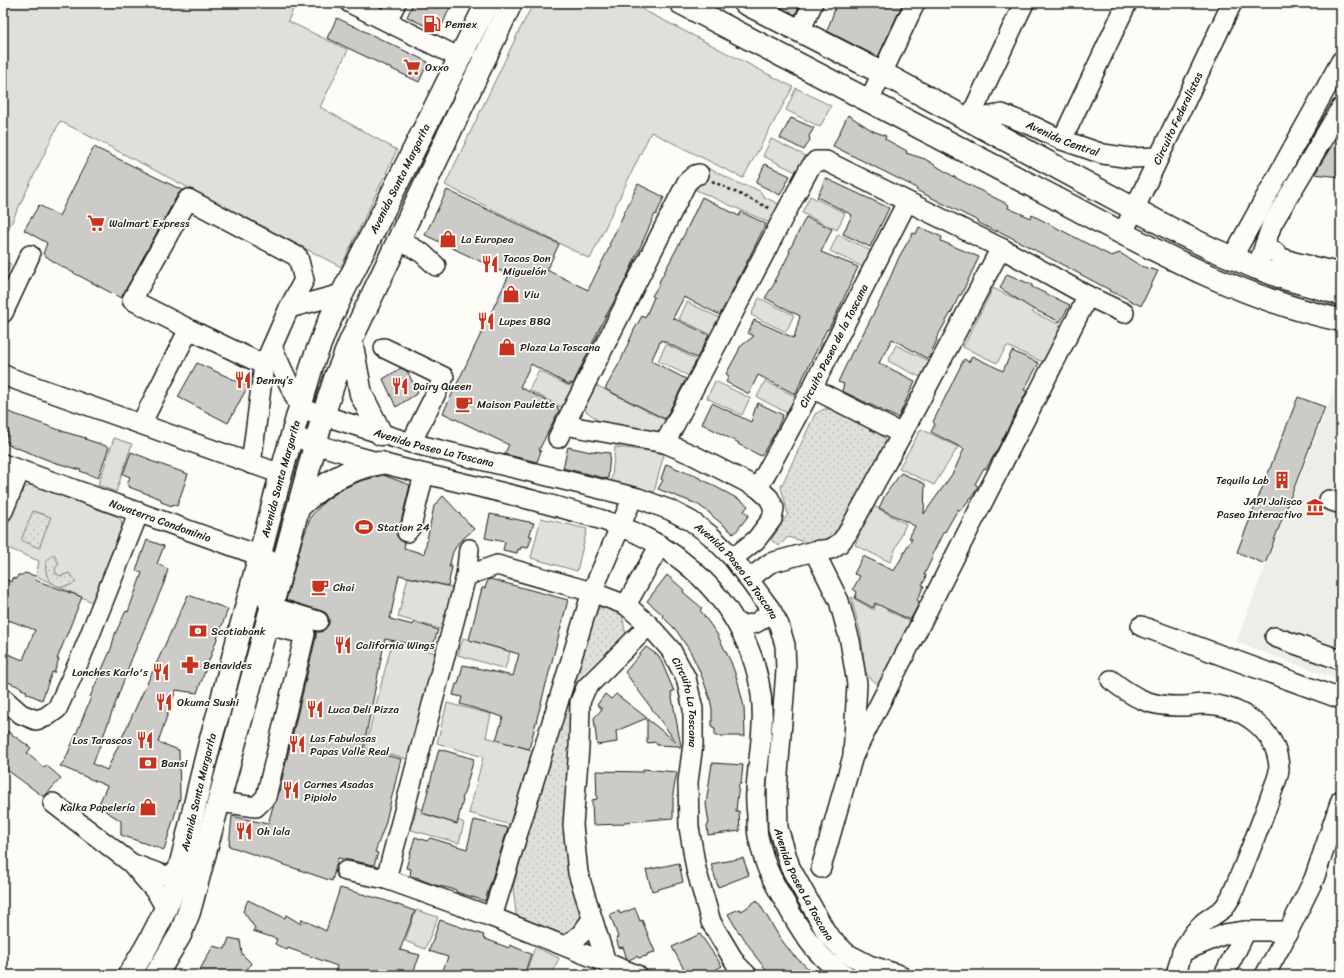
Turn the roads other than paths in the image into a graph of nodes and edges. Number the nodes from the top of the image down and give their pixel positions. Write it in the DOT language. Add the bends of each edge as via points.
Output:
graph roads {
  1 [pos="350,3"];
  2 [pos="396,3"];
  3 [pos="681,3"];
  4 [pos="745,3"];
  5 [pos="813,3"];
  6 [pos="915,3"];
  7 [pos="1024,3"];
  8 [pos="1126,3"];
  9 [pos="1232,3"];
  10 [pos="483,4"];
  11 [pos="513,7"];
  12 [pos="387,21"];
  13 [pos="800,31"];
  14 [pos="460,58"];
  15 [pos="1341,61"];
  16 [pos="882,73"];
  17 [pos="869,100"];
  18 [pos="1341,108"];
  19 [pos="969,120"];
  20 [pos="1062,140"];
  21 [pos="1159,157"];
  22 [pos="699,174"];
  23 [pos="907,202"];
  24 [pos="1134,209"];
  25 [pos="1123,233"];
  26 [pos="1001,248"];
  27 [pos="1271,248"];
  28 [pos="30,255"];
  29 [pos="1232,258"];
  30 [pos="1341,263"];
  31 [pos="1257,268"];
  32 [pos="1341,273"];
  33 [pos="342,294"];
  34 [pos="1341,294"];
  35 [pos="1088,296"];
  36 [pos="290,308"];
  37 [pos="3,312"];
  38 [pos="1124,314"];
  39 [pos="1341,320"];
  40 [pos="189,329"];
  41 [pos="350,340"];
  42 [pos="272,347"];
  43 [pos="384,348"];
  44 [pos="264,365"];
  45 [pos="3,374"];
  46 [pos="812,388"];
  47 [pos="300,408"];
  48 [pos="323,416"];
  49 [pos="141,424"];
  50 [pos="358,427"];
  51 [pos="381,434"];
  52 [pos="902,434"];
  53 [pos="292,436"];
  54 [pos="411,443"];
  55 [pos="665,443"];
  56 [pos="316,444"];
  57 [pos="349,454"];
  58 [pos="381,463"];
  59 [pos="251,464"];
  60 [pos="11,467"];
  61 [pos="281,474"];
  62 [pos="424,474"];
  63 [pos="758,488"];
  64 [pos="614,492"];
  65 [pos="634,497"];
  66 [pos="299,507"];
  67 [pos="3,511"];
  68 [pos="139,512"];
  69 [pos="614,524"];
  70 [pos="407,532"];
  71 [pos="660,544"];
  72 [pos="469,549"];
  73 [pos="814,551"];
  74 [pos="259,556"];
  75 [pos="733,558"];
  76 [pos="466,576"];
  77 [pos="749,579"];
  78 [pos="592,592"];
  79 [pos="626,605"];
  80 [pos="771,610"];
  81 [pos="269,616"];
  82 [pos="318,621"];
  83 [pos="737,624"];
  84 [pos="649,625"];
  85 [pos="1141,626"];
  86 [pos="1275,637"];
  87 [pos="1341,660"];
  88 [pos="229,670"];
  89 [pos="1111,680"];
  90 [pos="857,684"];
  91 [pos="886,692"];
  92 [pos="3,698"];
  93 [pos="1341,699"];
  94 [pos="209,741"];
  95 [pos="235,743"];
  96 [pos="853,756"];
  97 [pos="1341,800"];
  98 [pos="53,803"];
  99 [pos="218,807"];
  100 [pos="131,864"];
  101 [pos="821,868"];
  102 [pos="346,871"];
  103 [pos="178,875"];
  104 [pos="386,879"];
  105 [pos="166,907"];
  106 [pos="492,917"];
  107 [pos="592,919"];
  108 [pos="1246,931"];
  109 [pos="1288,931"];
  110 [pos="567,946"];
  111 [pos="1182,952"];
  112 [pos="606,962"];
  113 [pos="129,975"];
  114 [pos="156,975"];
  115 [pos="637,975"];
  116 [pos="747,975"];
  117 [pos="846,975"];
  118 [pos="900,975"];
  119 [pos="1176,975"];
  120 [pos="1224,975"];
  121 [pos="1265,975"];
  1 -- 12 [label="street"];
  2 -- 12 [label="street"];
  3 -- 17 [label="main road"];
  4 -- 13 [label="main road"];
  5 -- 13 [label="street"];
  6 -- 16 [label="street"];
  7 -- 19 [label="street"];
  8 -- 20 [label="street"];
  9 -- 21 [label="street, Circuito Federalistas"];
  10 -- 14 [label="main road, Avenida Santa Margarita"];
  11 -- 41 [label="main road, Avenida Santa Margarita"];
  12 -- 14 [label="street"];
  13 -- 16 [label="main road"];
  14 -- 33 [label="main road, Avenida Santa Margarita"];
  15 -- 29 [label="street"];
  16 -- 17 [label="street"];
  16 -- 19 [label="main road"];
  17 -- 25 [label="main road"];
  18 -- 27 [label="street" via="1272,224"];
  19 -- 20 [label="street, Avenida Central" via="1002,114"];
  19 -- 24 [label="main road"];
  20 -- 21 [label="street, Avenida Central" via="1102,154 1130,158"];
  21 -- 24 [label="street, Circuito Federalistas"];
  22 -- 55 [label="street" via="687,182 561,432"];
  23 -- 26 [label="street"];
  23 -- 46 [label="street, Circuito Paseo de la Toscana"];
  23 -- 55 [label="street" via="826,161 816,161 809,169"];
  24 -- 25 [label="street, Circuito Federalistas"];
  24 -- 29 [label="main road"];
  25 -- 39 [label="main road" via="1204,273 1277,303"];
  26 -- 35 [label="street"];
  26 -- 52 [label="street"];
  27 -- 30 [label="street"];
  27 -- 31 [label="street"];
  27 -- 32 [label="street" via="1282,258"];
  28 -- 37 [label="street"];
  29 -- 31 [label="main road"];
  31 -- 34 [label="main road"];
  33 -- 36 [label="street"];
  33 -- 47 [label="main road, Avenida Santa Margarita" via="313,362"];
  35 -- 38 [label="street"];
  35 -- 91 [label="street"];
  36 -- 40 [label="street" via="304,280 298,257 188,199 132,300"];
  36 -- 42 [label="street"];
  40 -- 44 [label="street"];
  40 -- 49 [label="street"];
  41 -- 48 [label="main road, Avenida Santa Margarita"];
  41 -- 51 [label="main road" via="361,394"];
  42 -- 44 [label="street"];
  42 -- 47 [label="street"];
  43 -- 54 [label="street" via="444,377"];
  44 -- 59 [label="street"];
  45 -- 49 [label="street"];
  46 -- 52 [label="street"];
  46 -- 63 [label="street, Circuito Paseo de la Toscana"];
  47 -- 48 [label="street, Avenida Paseo La Toscana"];
  47 -- 53 [label="main road, Avenida Santa Margarita"];
  48 -- 50 [label="street, Avenida Paseo La Toscana"];
  48 -- 56 [label="main road, Avenida Santa Margarita"];
  49 -- 59 [label="street"];
  50 -- 51 [label="street, Avenida Paseo La Toscana"];
  50 -- 57 [label="street" via="348,438"];
  51 -- 54 [label="street, Avenida Paseo La Toscana"];
  52 -- 73 [label="street" via="847,534 831,549"];
  53 -- 56 [label="street, Avenida Paseo La Toscana"];
  53 -- 61 [label="main road, Avenida Santa Margarita"];
  54 -- 64 [label="street, Avenida Paseo La Toscana"];
  55 -- 63 [label="street"];
  56 -- 57 [label="street, Avenida Paseo La Toscana"];
  56 -- 66 [label="main road, Avenida Santa Margarita"];
  57 -- 58 [label="street, Avenida Paseo La Toscana"];
  58 -- 62 [label="street, Avenida Paseo La Toscana"];
  58 -- 66 [label="main road" via="344,474 321,488"];
  59 -- 61 [label="street"];
  60 -- 67 [label="street"];
  60 -- 68 [label="street, Novaterra Condominio"];
  61 -- 74 [label="main road, Avenida Santa Margarita"];
  62 -- 69 [label="street, Avenida Paseo La Toscana" via="478,485"];
  62 -- 70 [label="street" via="412,527"];
  63 -- 75 [label="street" via="769,498 774,508 772,520 756,540"];
  64 -- 65 [label="street, Avenida Paseo La Toscana"];
  64 -- 69 [label="street"];
  65 -- 69 [label="street"];
  65 -- 75 [label="street, Avenida Paseo La Toscana" via="691,521 710,535"];
  66 -- 81 [label="main road, Avenida Santa Margarita"];
  68 -- 74 [label="street, Novaterra Condominio"];
  68 -- 92 [label="street" via="58,708 46,717 36,720 21,714"];
  69 -- 71 [label="street, Avenida Paseo La Toscana"];
  69 -- 78 [label="street"];
  71 -- 79 [label="street"];
  71 -- 83 [label="street, Avenida Paseo La Toscana" via="705,580"];
  72 -- 76 [label="street"];
  73 -- 77 [label="street" via="770,563"];
  73 -- 90 [label="street" via="838,601 850,641"];
  74 -- 81 [label="street, Novaterra Condominio" via="270,561 271,566 266,599"];
  74 -- 88 [label="main road, Avenida Santa Margarita"];
  75 -- 77 [label="street, Avenida Paseo La Toscana"];
  76 -- 78 [label="street, Circuito La Toscana" via="496,565"];
  76 -- 104 [label="street"];
  77 -- 80 [label="street, Avenida Paseo La Toscana"];
  78 -- 79 [label="street, Circuito La Toscana"];
  78 -- 106 [label="street"];
  79 -- 84 [label="street, Circuito La Toscana"];
  80 -- 83 [label="street" via="754,624"];
  80 -- 118 [label="street, Avenida Paseo La Toscana" via="785,645 786,670 777,787 778,828 790,867 828,934 846,953 869,965"];
  81 -- 82 [label="street"];
  81 -- 95 [label="main road, Avenida Santa Margarita"];
  81 -- 99 [label="street" via="305,634 266,797 256,806"];
  83 -- 117 [label="street, Avenida Paseo La Toscana" via="752,655 760,686 763,724 756,795 758,834 769,872 811,946 834,968"];
  84 -- 107 [label="street" via="586,688 580,702 580,747 573,825 578,873"];
  84 -- 116 [label="street, Circuito La Toscana" via="671,650 686,678 693,709 693,744 688,790 689,827 696,869 712,922 736,964"];
  85 -- 93 [label="street"];
  86 -- 87 [label="street"];
  88 -- 94 [label="main road, Avenida Santa Margarita"];
  88 -- 95 [label="main road" via="232,692 222,731 223,736"];
  89 -- 111 [label="street" via="1140,700 1160,705 1204,704 1225,707 1250,718 1266,733 1275,750 1279,770 1231,897 1224,908 1204,922 1193,934"];
  90 -- 91 [label="street"];
  90 -- 96 [label="street"];
  91 -- 96 [label="street"];
  94 -- 99 [label="main road" via="215,741 222,748 213,797"];
  94 -- 103 [label="main road, Avenida Santa Margarita"];
  95 -- 99 [label="main road, Avenida Santa Margarita"];
  96 -- 101 [label="street"];
  97 -- 109 [label="street" via="1314,879"];
  98 -- 100 [label="street"];
  99 -- 114 [label="main road, Avenida Santa Margarita" via="189,912 180,935"];
  100 -- 103 [label="street" via="163,875"];
  100 -- 105 [label="street"];
  102 -- 104 [label="street"];
  103 -- 105 [label="main road, Avenida Santa Margarita"];
  104 -- 106 [label="street"];
  105 -- 113 [label="main road, Avenida Santa Margarita" via="145,951"];
  106 -- 110 [label="street"];
  107 -- 110 [label="street" via="582,933"];
  107 -- 112 [label="street"];
  108 -- 109 [label="street"];
  108 -- 111 [label="street" via="1225,934"];
  108 -- 120 [label="street"];
  109 -- 121 [label="street"];
  110 -- 112 [label="street"];
  111 -- 119 [label="street"];
  112 -- 115 [label="street"];
}
